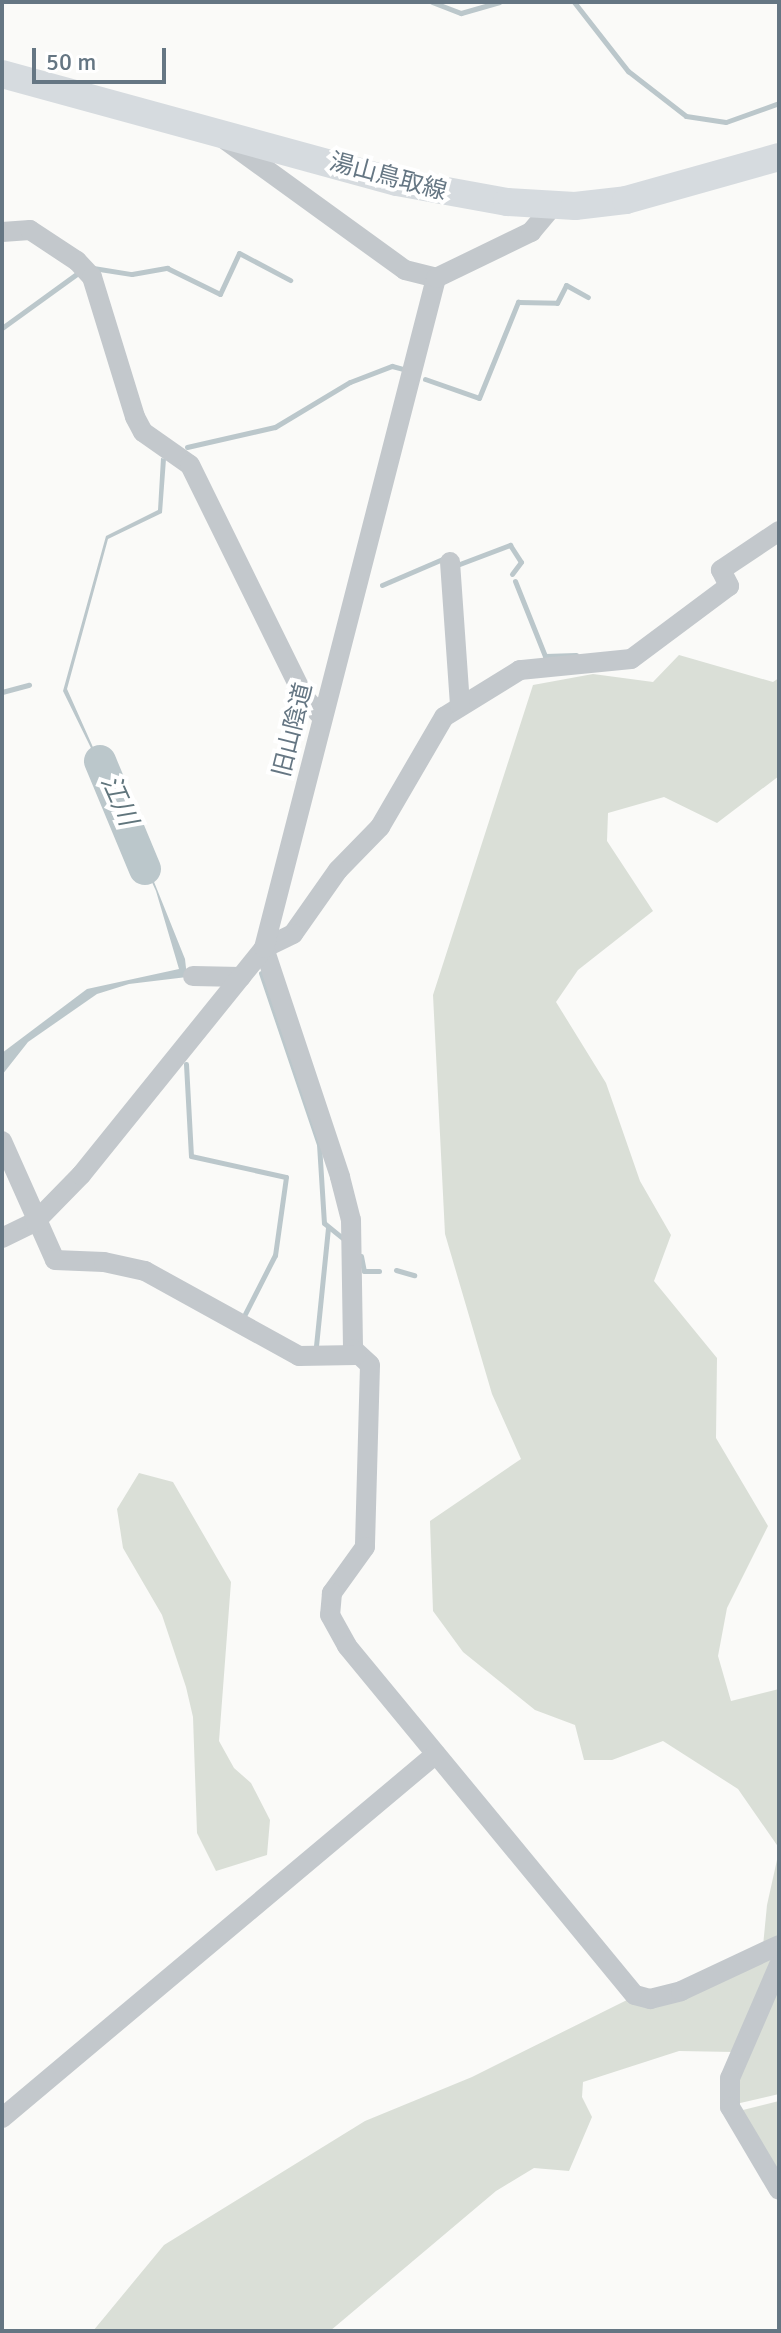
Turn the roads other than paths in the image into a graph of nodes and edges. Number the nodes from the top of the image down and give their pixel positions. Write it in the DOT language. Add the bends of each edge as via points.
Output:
graph roads {
  1 [pos="2,74"];
  2 [pos="212,130"];
  3 [pos="779,157"];
  4 [pos="553,206"];
  5 [pos="2,232"];
  6 [pos="436,278"];
  7 [pos="779,531"];
  8 [pos="450,562"];
  9 [pos="460,706"];
  10 [pos="322,717"];
  11 [pos="264,948"];
  12 [pos="193,976"];
  13 [pos="241,977"];
  14 [pos="2,1141"];
  15 [pos="35,1222"];
  16 [pos="2,1238"];
  17 [pos="356,1355"];
  18 [pos="436,1754"];
  19 [pos="779,1945"];
  20 [pos="779,1965"];
  21 [pos="2,2118"];
  22 [pos="779,2190"];
  1 -- 2 [label="main road, 湯山鳥取線"];
  2 -- 4 [label="main road, 湯山鳥取線" via="434,191"];
  2 -- 6 [label="street" via="405,270"];
  3 -- 4 [label="main road, 湯山鳥取線" via="653,194"];
  4 -- 6 [label="street" via="531,232"];
  5 -- 10 [label="street" via="30,230 92,277 135,417 143,432 190,465 304,697"];
  6 -- 10 [label="street, 旧山陰道"];
  7 -- 9 [label="street" via="721,570 729,586 631,659 520,670"];
  8 -- 9 [label="street"];
  9 -- 11 [label="street" via="438,724 380,827 338,870 293,934"];
  10 -- 11 [label="street, 旧山陰道"];
  11 -- 13 [label="street, 旧山陰道"];
  11 -- 17 [label="street" via="351,1220"];
  12 -- 13 [label="street"];
  13 -- 15 [label="street, 旧山陰道" via="138,1108"];
  14 -- 15 [label="street"];
  15 -- 16 [label="street, 旧山陰道"];
  15 -- 17 [label="street" via="55,1260 145,1271 299,1356"];
  17 -- 18 [label="street" via="370,1365 365,1547 332,1593 330,1615 347,1646"];
  18 -- 19 [label="street" via="635,1995 650,1999 681,1991"];
  18 -- 21 [label="street"];
  20 -- 22 [label="street" via="730,2078 730,2107"];
}
